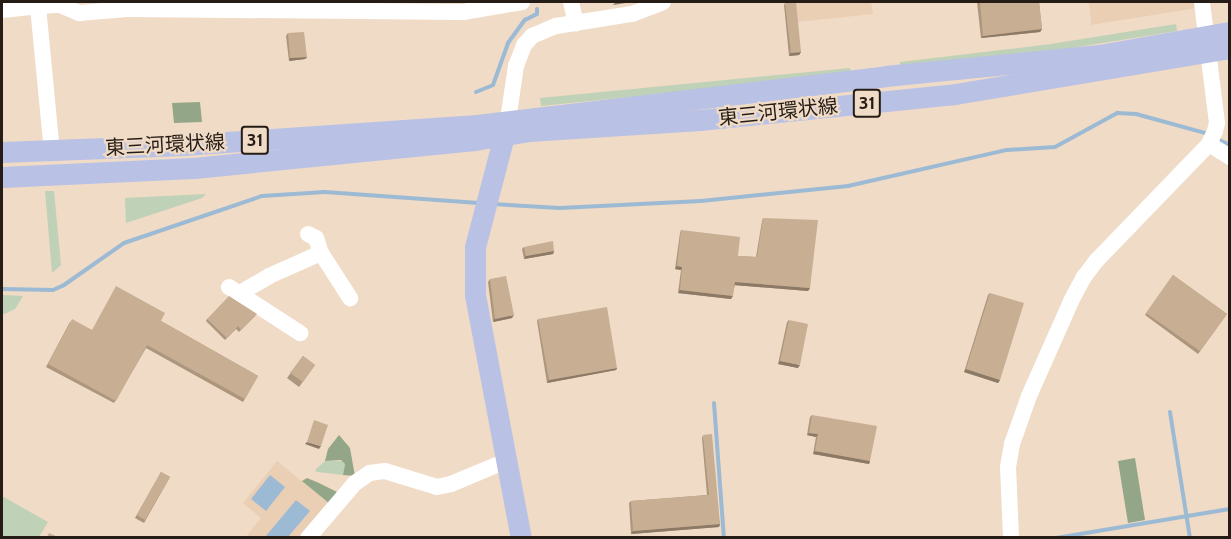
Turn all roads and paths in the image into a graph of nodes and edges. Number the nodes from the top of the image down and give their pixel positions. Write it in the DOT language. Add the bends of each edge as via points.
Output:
graph roads {
  1 [pos="522,2"];
  2 [pos="571,2"];
  3 [pos="663,2"];
  4 [pos="1202,2"];
  5 [pos="127,5"];
  6 [pos="493,5"];
  7 [pos="39,6"];
  8 [pos="2,10"];
  9 [pos="576,23"];
  10 [pos="1230,32"];
  11 [pos="1207,45"];
  12 [pos="1230,48"];
  13 [pos="505,128"];
  14 [pos="1212,138"];
  15 [pos="2,152"];
  16 [pos="52,152"];
  17 [pos="1230,157"];
  18 [pos="2,177"];
  19 [pos="308,234"];
  20 [pos="321,253"];
  21 [pos="350,298"];
  22 [pos="300,333"];
  23 [pos="506,461"];
  24 [pos="308,537"];
  25 [pos="521,537"];
  26 [pos="1011,537"];
  1 -- 6 [label="street"];
  2 -- 9 [label="street"];
  3 -- 9 [label="street" via="622,16"];
  4 -- 11 [label="street"];
  5 -- 6 [label="street" via="463,12"];
  5 -- 7 [label="street" via="79,14 60,5"];
  7 -- 8 [label="street"];
  7 -- 16 [label="street"];
  9 -- 13 [label="street" via="538,32 524,45 516,66"];
  10 -- 11 [label="main road, 東三河環状線 / 31"];
  11 -- 12 [label="main road, 東三河環状線 / 31"];
  11 -- 13 [label="main road, 東三河環状線 / 31" via="955,94 711,119 529,131"];
  11 -- 14 [label="street" via="1217,123"];
  13 -- 16 [label="main road, 東三河環状線 / 31" via="477,125"];
  13 -- 18 [label="main road, 東三河環状線 / 31" via="194,168"];
  13 -- 23 [label="main road" via="475,247 475,295"];
  14 -- 17 [label="street"];
  14 -- 26 [label="street" via="1097,260 1071,301 1012,444 1008,467"];
  15 -- 16 [label="main road, 東三河環状線 / 31"];
  19 -- 20 [label="street" via="316,238"];
  20 -- 21 [label="street"];
  20 -- 22 [label="street" via="235,290"];
  23 -- 24 [label="street" via="437,487 385,471 370,473 355,483"];
  23 -- 25 [label="main road"];
}
